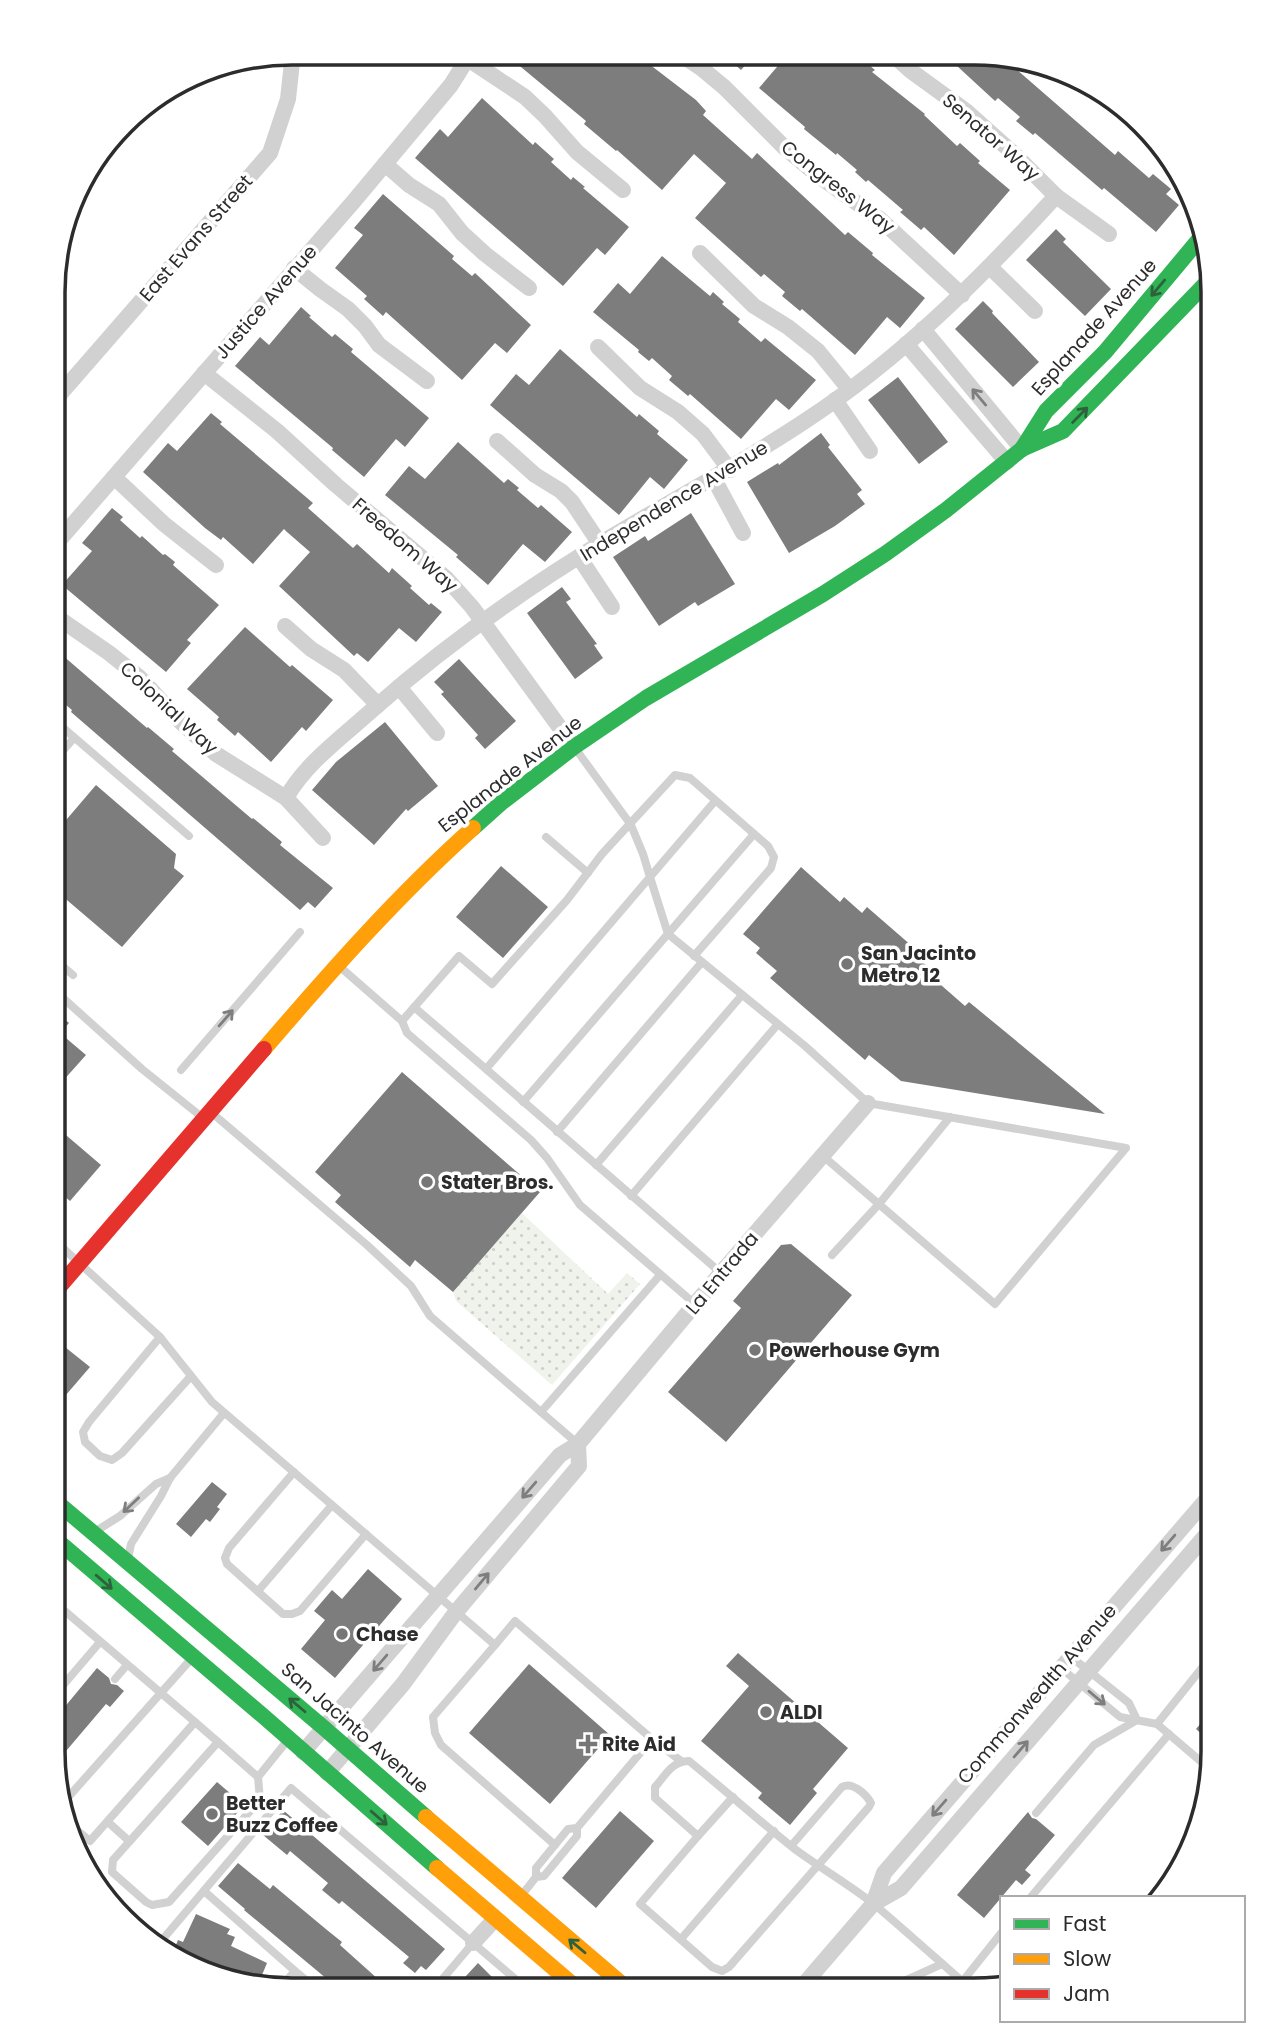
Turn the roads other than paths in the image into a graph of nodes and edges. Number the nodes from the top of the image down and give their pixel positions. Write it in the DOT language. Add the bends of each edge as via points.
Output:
graph roads {
  1 [pos="292,65"];
  2 [pos="463,65"];
  3 [pos="481,65"];
  4 [pos="696,65"];
  5 [pos="904,65"];
  6 [pos="385,164"];
  7 [pos="623,190"];
  8 [pos="1056,196"];
  9 [pos="1109,234"];
  10 [pos="1196,243"];
  11 [pos="700,253"];
  12 [pos="990,267"];
  13 [pos="294,268"];
  14 [pos="528,288"];
  15 [pos="1201,289"];
  16 [pos="962,295"];
  17 [pos="1035,311"];
  18 [pos="923,329"];
  19 [pos="906,344"];
  20 [pos="598,347"];
  21 [pos="204,373"];
  22 [pos="427,381"];
  23 [pos="65,388"];
  24 [pos="849,389"];
  25 [pos="835,400"];
  26 [pos="497,441"];
  27 [pos="1022,449"];
  28 [pos="870,451"];
  29 [pos="1007,462"];
  30 [pos="730,470"];
  31 [pos="114,477"];
  32 [pos="714,479"];
  33 [pos="65,533"];
  34 [pos="743,533"];
  35 [pos="600,544"];
  36 [pos="579,557"];
  37 [pos="216,565"];
  38 [pos="612,607"];
  39 [pos="484,622"];
  40 [pos="65,623"];
  41 [pos="285,626"];
  42 [pos="399,687"];
  43 [pos="378,705"];
  44 [pos="65,730"];
  45 [pos="437,733"];
  46 [pos="74,738"];
  47 [pos="574,747"];
  48 [pos="65,748"];
  49 [pos="286,798"];
  50 [pos="715,801"];
  51 [pos="631,825"];
  52 [pos="754,834"];
  53 [pos="189,836"];
  54 [pos="546,837"];
  55 [pos="323,838"];
  56 [pos="588,873"];
  57 [pos="650,877"];
  58 [pos="300,932"];
  59 [pos="668,934"];
  60 [pos="698,959"];
  61 [pos="337,964"];
  62 [pos="65,969"];
  63 [pos="72,975"];
  64 [pos="742,995"];
  65 [pos="65,1000"];
  66 [pos="414,1007"];
  67 [pos="402,1021"];
  68 [pos="778,1024"];
  69 [pos="181,1069"];
  70 [pos="486,1069"];
  71 [pos="523,1102"];
  72 [pos="868,1103"];
  73 [pos="207,1115"];
  74 [pos="950,1117"];
  75 [pos="557,1132"];
  76 [pos="823,1156"];
  77 [pos="596,1165"];
  78 [pos="631,1196"];
  79 [pos="879,1204"];
  80 [pos="65,1250"];
  81 [pos="832,1255"];
  82 [pos="80,1263"];
  83 [pos="721,1273"];
  84 [pos="660,1275"];
  85 [pos="65,1280"];
  86 [pos="695,1304"];
  87 [pos="160,1337"];
  88 [pos="191,1376"];
  89 [pos="541,1412"];
  90 [pos="225,1413"];
  91 [pos="578,1444"];
  92 [pos="293,1472"];
  93 [pos="170,1478"];
  94 [pos="332,1505"];
  95 [pos="1201,1506"];
  96 [pos="65,1509"];
  97 [pos="93,1533"];
  98 [pos="366,1534"];
  99 [pos="1201,1541"];
  100 [pos="65,1550"];
  101 [pos="127,1562"];
  102 [pos="258,1591"];
  103 [pos="438,1596"];
  104 [pos="65,1611"];
  105 [pos="457,1612"];
  106 [pos="100,1642"];
  107 [pos="495,1645"];
  108 [pos="192,1658"];
  109 [pos="1065,1662"];
  110 [pos="127,1665"];
  111 [pos="1201,1669"];
  112 [pos="1083,1676"];
  113 [pos="115,1679"];
  114 [pos="65,1682"];
  115 [pos="160,1692"];
  116 [pos="1137,1720"];
  117 [pos="195,1722"];
  118 [pos="1157,1724"];
  119 [pos="324,1728"];
  120 [pos="1169,1734"];
  121 [pos="289,1739"];
  122 [pos="652,1739"];
  123 [pos="218,1742"];
  124 [pos="348,1750"];
  125 [pos="303,1752"];
  126 [pos="681,1761"];
  127 [pos="1201,1762"];
  128 [pos="327,1773"];
  129 [pos="258,1777"];
  130 [pos="69,1797"];
  131 [pos="733,1797"];
  132 [pos="1036,1813"];
  133 [pos="108,1822"];
  134 [pos="576,1828"];
  135 [pos="774,1831"];
  136 [pos="80,1833"];
  137 [pos="698,1836"];
  138 [pos="129,1841"];
  139 [pos="555,1845"];
  140 [pos="791,1846"];
  141 [pos="817,1865"];
  142 [pos="536,1877"];
  143 [pos="204,1891"];
  144 [pos="1032,1896"];
  145 [pos="519,1898"];
  146 [pos="873,1904"];
  147 [pos="495,1919"];
  148 [pos="1000,1935"];
  149 [pos="164,1938"];
  150 [pos="681,1939"];
  151 [pos="474,1943"];
  152 [pos="942,1964"];
  153 [pos="295,1970"];
  154 [pos="288,1978"];
  155 [pos="304,1978"];
  156 [pos="444,1978"];
  157 [pos="514,1978"];
  158 [pos="565,1978"];
  159 [pos="615,1978"];
  160 [pos="809,1978"];
  161 [pos="911,1978"];
  162 [pos="954,1978"];
  163 [pos="967,1978"];
  1 -- 23 [label="street, East Evans Street" via="288,99 270,153"];
  2 -- 6 [label="street, Justice Avenue"];
  3 -- 7 [label="street" via="525,97 577,152"];
  4 -- 16 [label="street, Congress Way" via="785,147 881,220"];
  5 -- 8 [label="street, Senator Way" via="966,111"];
  6 -- 13 [label="street, Justice Avenue"];
  6 -- 14 [label="street" via="439,204 462,233"];
  8 -- 9 [label="street, Senator Way"];
  8 -- 12 [label="street, Independence Avenue"];
  10 -- 27 [label="main road, Esplanade Avenue, one-way" via="1105,352 1045,411"];
  11 -- 24 [label="street" via="754,306 818,351"];
  12 -- 16 [label="street, Independence Avenue"];
  12 -- 17 [label="street"];
  13 -- 21 [label="street, Justice Avenue"];
  13 -- 22 [label="street" via="348,309 379,345"];
  27 -- 15 [label="main road, Esplanade Avenue, one-way" via="1063,431"];
  16 -- 18 [label="street, Independence Avenue"];
  18 -- 19 [label="street, Independence Avenue"];
  27 -- 18 [label="street, one-way"];
  19 -- 24 [label="street, Independence Avenue"];
  19 -- 29 [label="street"];
  20 -- 30 [label="street" via="640,388 703,434"];
  21 -- 31 [label="street, Justice Avenue"];
  21 -- 39 [label="street, Freedom Way" via="446,578"];
  24 -- 25 [label="street, Independence Avenue"];
  25 -- 28 [label="street"];
  25 -- 30 [label="street, Independence Avenue"];
  26 -- 35 [label="street" via="572,502"];
  27 -- 29 [label="main road, Esplanade Avenue"];
  29 -- 47 [label="main road, Esplanade Avenue" via="885,554 646,698"];
  30 -- 32 [label="street, Independence Avenue"];
  31 -- 33 [label="street, Justice Avenue"];
  31 -- 37 [label="street"];
  32 -- 34 [label="street"];
  32 -- 35 [label="street, Independence Avenue"];
  35 -- 36 [label="street, Independence Avenue"];
  36 -- 38 [label="street"];
  36 -- 39 [label="street, Independence Avenue"];
  39 -- 42 [label="street, Independence Avenue"];
  39 -- 47 [label="street, Freedom Way"];
  40 -- 49 [label="street, Colonial Way" via="139,677 216,754"];
  41 -- 43 [label="street" via="344,670"];
  42 -- 43 [label="street, Independence Avenue"];
  42 -- 45 [label="street"];
  43 -- 49 [label="street, Independence Avenue" via="308,768"];
  44 -- 46 [label="lane"];
  46 -- 48 [label="lane"];
  46 -- 53 [label="lane"];
  47 -- 51 [label="lane"];
  47 -- 61 [label="main road, Esplanade Avenue" via="501,803 438,860"];
  49 -- 55 [label="street, Colonial Way"];
  50 -- 51 [label="lane" via="690,778 675,775"];
  50 -- 52 [label="lane"];
  50 -- 57 [label="lane"];
  51 -- 56 [label="lane"];
  51 -- 57 [label="lane"];
  52 -- 59 [label="lane"];
  52 -- 60 [label="lane" via="774,857 771,869"];
  54 -- 56 [label="lane"];
  56 -- 66 [label="lane" via="492,984 459,956"];
  57 -- 59 [label="lane"];
  57 -- 70 [label="lane"];
  69 -- 58 [label="lane, one-way"];
  59 -- 60 [label="lane"];
  59 -- 71 [label="lane"];
  60 -- 64 [label="lane"];
  60 -- 75 [label="lane"];
  61 -- 67 [label="lane"];
  61 -- 73 [label="main road, Esplanade Avenue"];
  62 -- 63 [label="lane"];
  64 -- 68 [label="lane"];
  64 -- 77 [label="lane"];
  65 -- 73 [label="lane" via="142,1069"];
  66 -- 67 [label="lane"];
  66 -- 70 [label="lane"];
  67 -- 84 [label="lane" via="407,1033 531,1140 580,1205"];
  68 -- 72 [label="lane"];
  68 -- 78 [label="lane"];
  70 -- 71 [label="lane"];
  71 -- 75 [label="lane"];
  72 -- 74 [label="lane"];
  72 -- 76 [label="street, La Entrada"];
  73 -- 82 [label="main road, Esplanade Avenue"];
  73 -- 89 [label="lane" via="376,1253 411,1286 430,1316"];
  74 -- 79 [label="lane"];
  74 -- 79 [label="lane" via="1126,1148 995,1304"];
  75 -- 77 [label="lane"];
  76 -- 79 [label="lane"];
  76 -- 83 [label="street, La Entrada"];
  77 -- 78 [label="lane"];
  78 -- 83 [label="lane"];
  79 -- 81 [label="lane"];
  80 -- 82 [label="lane"];
  82 -- 85 [label="main road, Esplanade Avenue"];
  82 -- 87 [label="lane"];
  83 -- 86 [label="street, La Entrada"];
  84 -- 86 [label="lane"];
  84 -- 89 [label="lane"];
  86 -- 91 [label="street, La Entrada"];
  87 -- 88 [label="lane"];
  87 -- 88 [label="lane" via="89,1422 83,1432 85,1441 111,1460"];
  88 -- 90 [label="lane"];
  89 -- 91 [label="lane"];
  90 -- 92 [label="lane"];
  90 -- 93 [label="lane"];
  91 -- 103 [label="street, La Entrada, one-way" via="560,1455"];
  105 -- 91 [label="street, La Entrada, one-way" via="579,1466"];
  92 -- 94 [label="lane"];
  92 -- 102 [label="lane" via="225,1558"];
  93 -- 97 [label="lane, one-way"];
  93 -- 101 [label="lane" via="131,1544"];
  94 -- 98 [label="lane"];
  94 -- 102 [label="lane"];
  95 -- 109 [label="street, Commonwealth Avenue, one-way"];
  96 -- 97 [label="main road, San Jacinto Avenue"];
  97 -- 101 [label="main road, San Jacinto Avenue"];
  98 -- 102 [label="lane" via="300,1611 283,1614"];
  98 -- 103 [label="lane"];
  99 -- 112 [label="street, Commonwealth Avenue"];
  100 -- 108 [label="main road, one-way"];
  119 -- 101 [label="main road, San Jacinto Avenue, one-way"];
  103 -- 105 [label="lane"];
  103 -- 119 [label="street, La Entrada, one-way"];
  104 -- 106 [label="lane"];
  105 -- 107 [label="lane"];
  105 -- 124 [label="street, La Entrada"];
  106 -- 110 [label="lane"];
  106 -- 114 [label="lane"];
  107 -- 122 [label="lane" via="515,1621"];
  107 -- 139 [label="lane" via="433,1717 435,1733 441,1745"];
  108 -- 115 [label="lane"];
  108 -- 121 [label="main road"];
  109 -- 112 [label="lane"];
  109 -- 112 [label="lane"];
  109 -- 146 [label="street, Commonwealth Avenue, one-way" via="884,1873"];
  110 -- 113 [label="lane"];
  110 -- 115 [label="lane"];
  111 -- 118 [label="lane"];
  112 -- 116 [label="lane" via="1129,1703"];
  112 -- 116 [label="lane, one-way" via="1120,1717"];
  146 -- 112 [label="street, Commonwealth Avenue, one-way" via="901,1888"];
  115 -- 117 [label="lane"];
  115 -- 130 [label="lane"];
  116 -- 118 [label="lane"];
  116 -- 132 [label="lane" via="1094,1745"];
  117 -- 123 [label="lane"];
  117 -- 133 [label="lane"];
  118 -- 120 [label="lane"];
  119 -- 124 [label="main road, San Jacinto Avenue"];
  119 -- 125 [label="street, La Entrada"];
  120 -- 127 [label="lane"];
  120 -- 144 [label="lane"];
  121 -- 125 [label="main road"];
  121 -- 129 [label="lane"];
  122 -- 126 [label="lane"];
  122 -- 134 [label="lane"];
  123 -- 129 [label="lane"];
  123 -- 138 [label="lane"];
  124 -- 128 [label="street, La Entrada"];
  124 -- 145 [label="main road, San Jacinto Avenue"];
  125 -- 128 [label="main road"];
  126 -- 131 [label="lane" via="689,1761"];
  126 -- 137 [label="lane" via="655,1787 655,1798"];
  128 -- 147 [label="main road, one-way"];
  129 -- 138 [label="lane" via="260,1800 169,1902 146,1902 113,1872 113,1860"];
  131 -- 135 [label="lane"];
  131 -- 137 [label="lane"];
  133 -- 136 [label="lane" via="90,1841"];
  133 -- 138 [label="lane"];
  134 -- 139 [label="lane" via="568,1829"];
  134 -- 142 [label="lane" via="577,1836 544,1875"];
  135 -- 140 [label="lane"];
  135 -- 150 [label="lane"];
  137 -- 150 [label="lane" via="640,1903"];
  139 -- 142 [label="lane" via="536,1868"];
  140 -- 141 [label="lane"];
  140 -- 141 [label="lane" via="842,1787 850,1784 872,1803"];
  141 -- 146 [label="lane"];
  141 -- 150 [label="lane" via="729,1968 717,1970"];
  142 -- 145 [label="lane"];
  143 -- 149 [label="lane"];
  143 -- 151 [label="lane" via="291,1788"];
  143 -- 153 [label="lane"];
  159 -- 145 [label="main road, San Jacinto Avenue, one-way"];
  146 -- 152 [label="lane"];
  146 -- 160 [label="street, Commonwealth Avenue"];
  147 -- 151 [label="street"];
  147 -- 158 [label="main road"];
  148 -- 163 [label="lane"];
  151 -- 156 [label="lane"];
  151 -- 157 [label="lane"];
  152 -- 161 [label="lane"];
  152 -- 162 [label="lane"];
  153 -- 154 [label="lane"];
  153 -- 155 [label="lane"];
}
